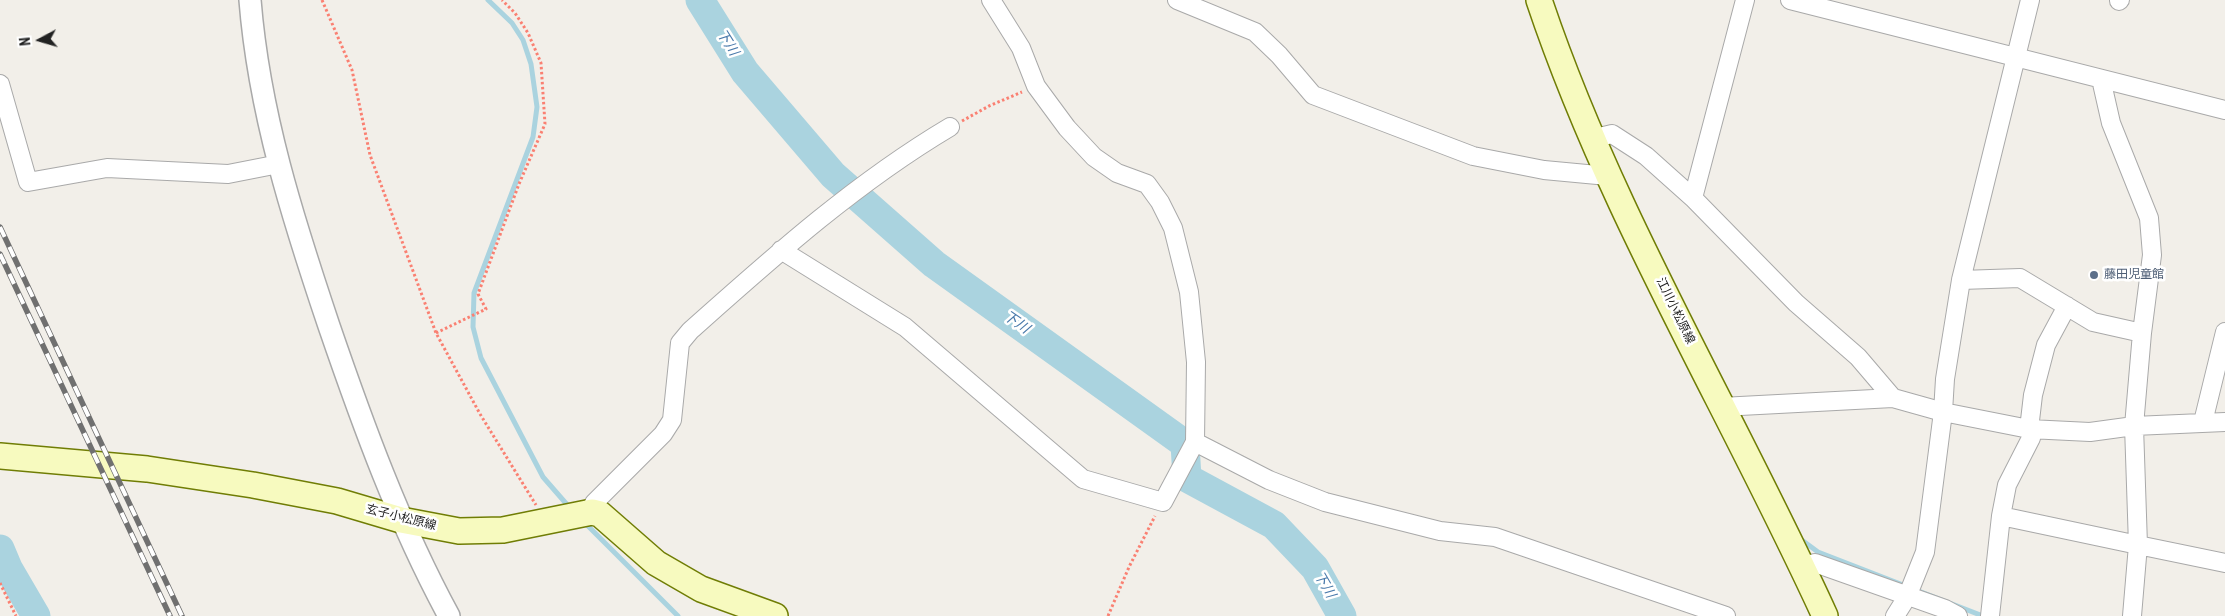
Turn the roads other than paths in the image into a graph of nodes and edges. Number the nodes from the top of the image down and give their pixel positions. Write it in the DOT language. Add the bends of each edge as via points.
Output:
graph roads {
  1 [pos="250,0"];
  2 [pos="991,0"];
  3 [pos="1177,0"];
  4 [pos="1539,0"];
  5 [pos="1744,0"];
  6 [pos="1790,0"];
  7 [pos="2030,0"];
  8 [pos="2016,56"];
  9 [pos="2101,79"];
  10 [pos="0,84"];
  11 [pos="2225,110"];
  12 [pos="950,128"];
  13 [pos="1591,139"];
  14 [pos="279,164"];
  15 [pos="1608,176"];
  16 [pos="1693,198"];
  17 [pos="781,250"];
  18 [pos="1961,280"];
  19 [pos="2067,306"];
  20 [pos="2225,332"];
  21 [pos="2142,333"];
  22 [pos="1893,398"];
  23 [pos="1721,407"];
  24 [pos="1943,412"];
  25 [pos="2203,422"];
  26 [pos="2225,422"];
  27 [pos="2134,426"];
  28 [pos="2029,429"];
  29 [pos="1195,442"];
  30 [pos="0,456"];
  31 [pos="592,512"];
  32 [pos="2001,516"];
  33 [pos="401,520"];
  34 [pos="2138,545"];
  35 [pos="2225,563"];
  36 [pos="1802,566"];
  37 [pos="1907,597"];
  38 [pos="449,616"];
  39 [pos="775,616"];
  40 [pos="1726,616"];
  41 [pos="1825,616"];
  42 [pos="1895,616"];
  43 [pos="1958,616"];
  44 [pos="1990,616"];
  45 [pos="2132,616"];
  1 -- 14 [label="street" via="254,50"];
  2 -- 29 [label="street" via="1021,48 1036,86 1067,128 1094,157 1117,173 1147,184 1173,228 1189,292 1196,362"];
  3 -- 15 [label="street" via="1255,32 1313,95 1473,156 1544,170"];
  4 -- 13 [label="main road, 江川小松原線"];
  5 -- 16 [label="street"];
  6 -- 8 [label="street"];
  7 -- 8 [label="street"];
  8 -- 9 [label="street"];
  8 -- 18 [label="street"];
  9 -- 11 [label="street"];
  9 -- 21 [label="street" via="2111,123 2149,218 2152,255"];
  10 -- 14 [label="street" via="28,182 107,168 228,174"];
  12 -- 17 [label="street" via="843,199"];
  13 -- 15 [label="main road, 江川小松原線"];
  13 -- 16 [label="street" via="1612,134 1646,156"];
  14 -- 33 [label="street" via="293,220 345,372"];
  15 -- 23 [label="main road, 江川小松原線"];
  16 -- 22 [label="street" via="1796,303 1858,357"];
  17 -- 29 [label="street" via="905,327 1083,479 1163,502"];
  17 -- 31 [label="street" via="680,343 672,420 663,434 594,503"];
  18 -- 19 [label="street" via="2020,278"];
  18 -- 24 [label="street" via="1944,379"];
  19 -- 21 [label="street" via="2093,322"];
  19 -- 28 [label="street" via="2046,345"];
  20 -- 25 [label="street"];
  21 -- 27 [label="street"];
  22 -- 23 [label="street"];
  22 -- 24 [label="street"];
  23 -- 36 [label="main road, 江川小松原線"];
  24 -- 28 [label="street"];
  24 -- 37 [label="street" via="1925,552"];
  25 -- 26 [label="street"];
  25 -- 27 [label="street"];
  27 -- 28 [label="street" via="2090,432"];
  27 -- 34 [label="street"];
  28 -- 32 [label="street" via="2031,438 2007,486"];
  29 -- 40 [label="street" via="1269,480 1325,502 1440,531 1495,537"];
  30 -- 33 [label="main road, 玄子小松原線" via="147,469 253,485 337,501"];
  31 -- 33 [label="main road, 玄子小松原線" via="503,530 459,531"];
  31 -- 39 [label="main road" via="600,514 656,563 694,584"];
  32 -- 34 [label="street"];
  32 -- 44 [label="street"];
  33 -- 38 [label="street"];
  34 -- 35 [label="street"];
  34 -- 45 [label="street"];
  36 -- 37 [label="street" via="1816,563"];
  36 -- 41 [label="main road, 江川小松原線"];
  37 -- 42 [label="street"];
  37 -- 43 [label="street"];
}
